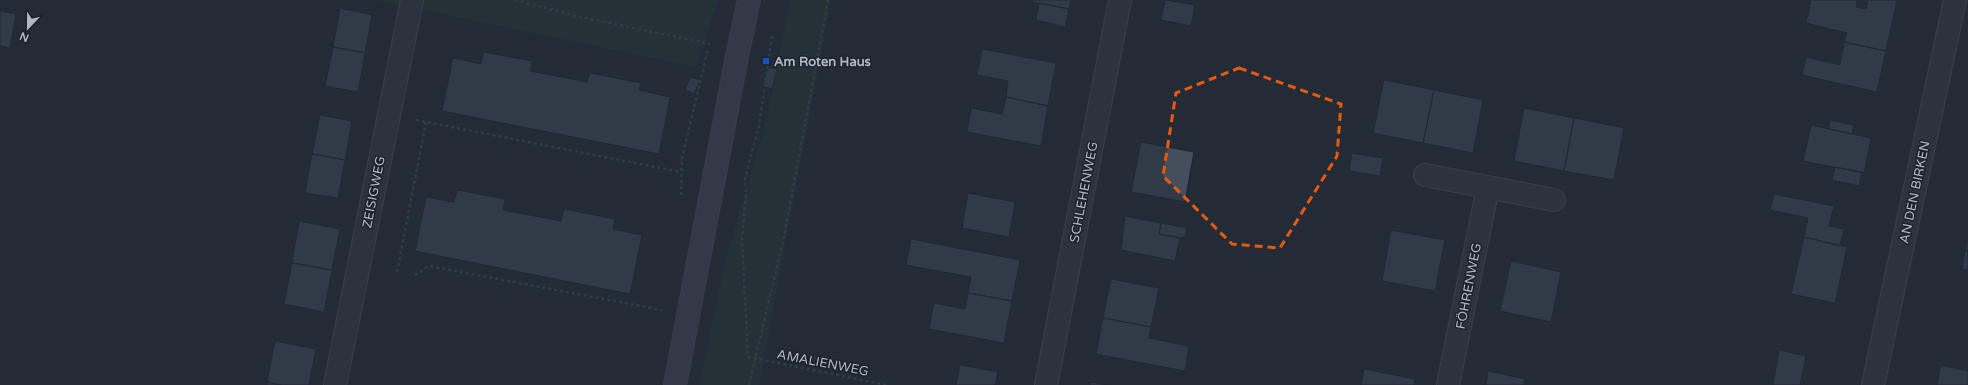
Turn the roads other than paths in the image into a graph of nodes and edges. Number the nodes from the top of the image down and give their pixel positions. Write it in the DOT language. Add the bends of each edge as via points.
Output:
graph roads {
  1 [pos="412,0"];
  2 [pos="749,0"];
  3 [pos="1120,0"];
  4 [pos="1955,0"];
  5 [pos="1426,175"];
  6 [pos="1488,187"];
  7 [pos="1554,200"];
  8 [pos="335,385"];
  9 [pos="675,385"];
  10 [pos="1046,385"];
  11 [pos="1448,385"];
  12 [pos="1873,385"];
  1 -- 8 [label="street, ZEISIGWEG"];
  2 -- 9 [label="street"];
  3 -- 10 [label="street, SCHLEHENWEG"];
  4 -- 12 [label="street, AN DEN BIRKEN"];
  5 -- 6 [label="street"];
  6 -- 7 [label="street"];
  6 -- 11 [label="street, FÖHRENWEG"];
}
